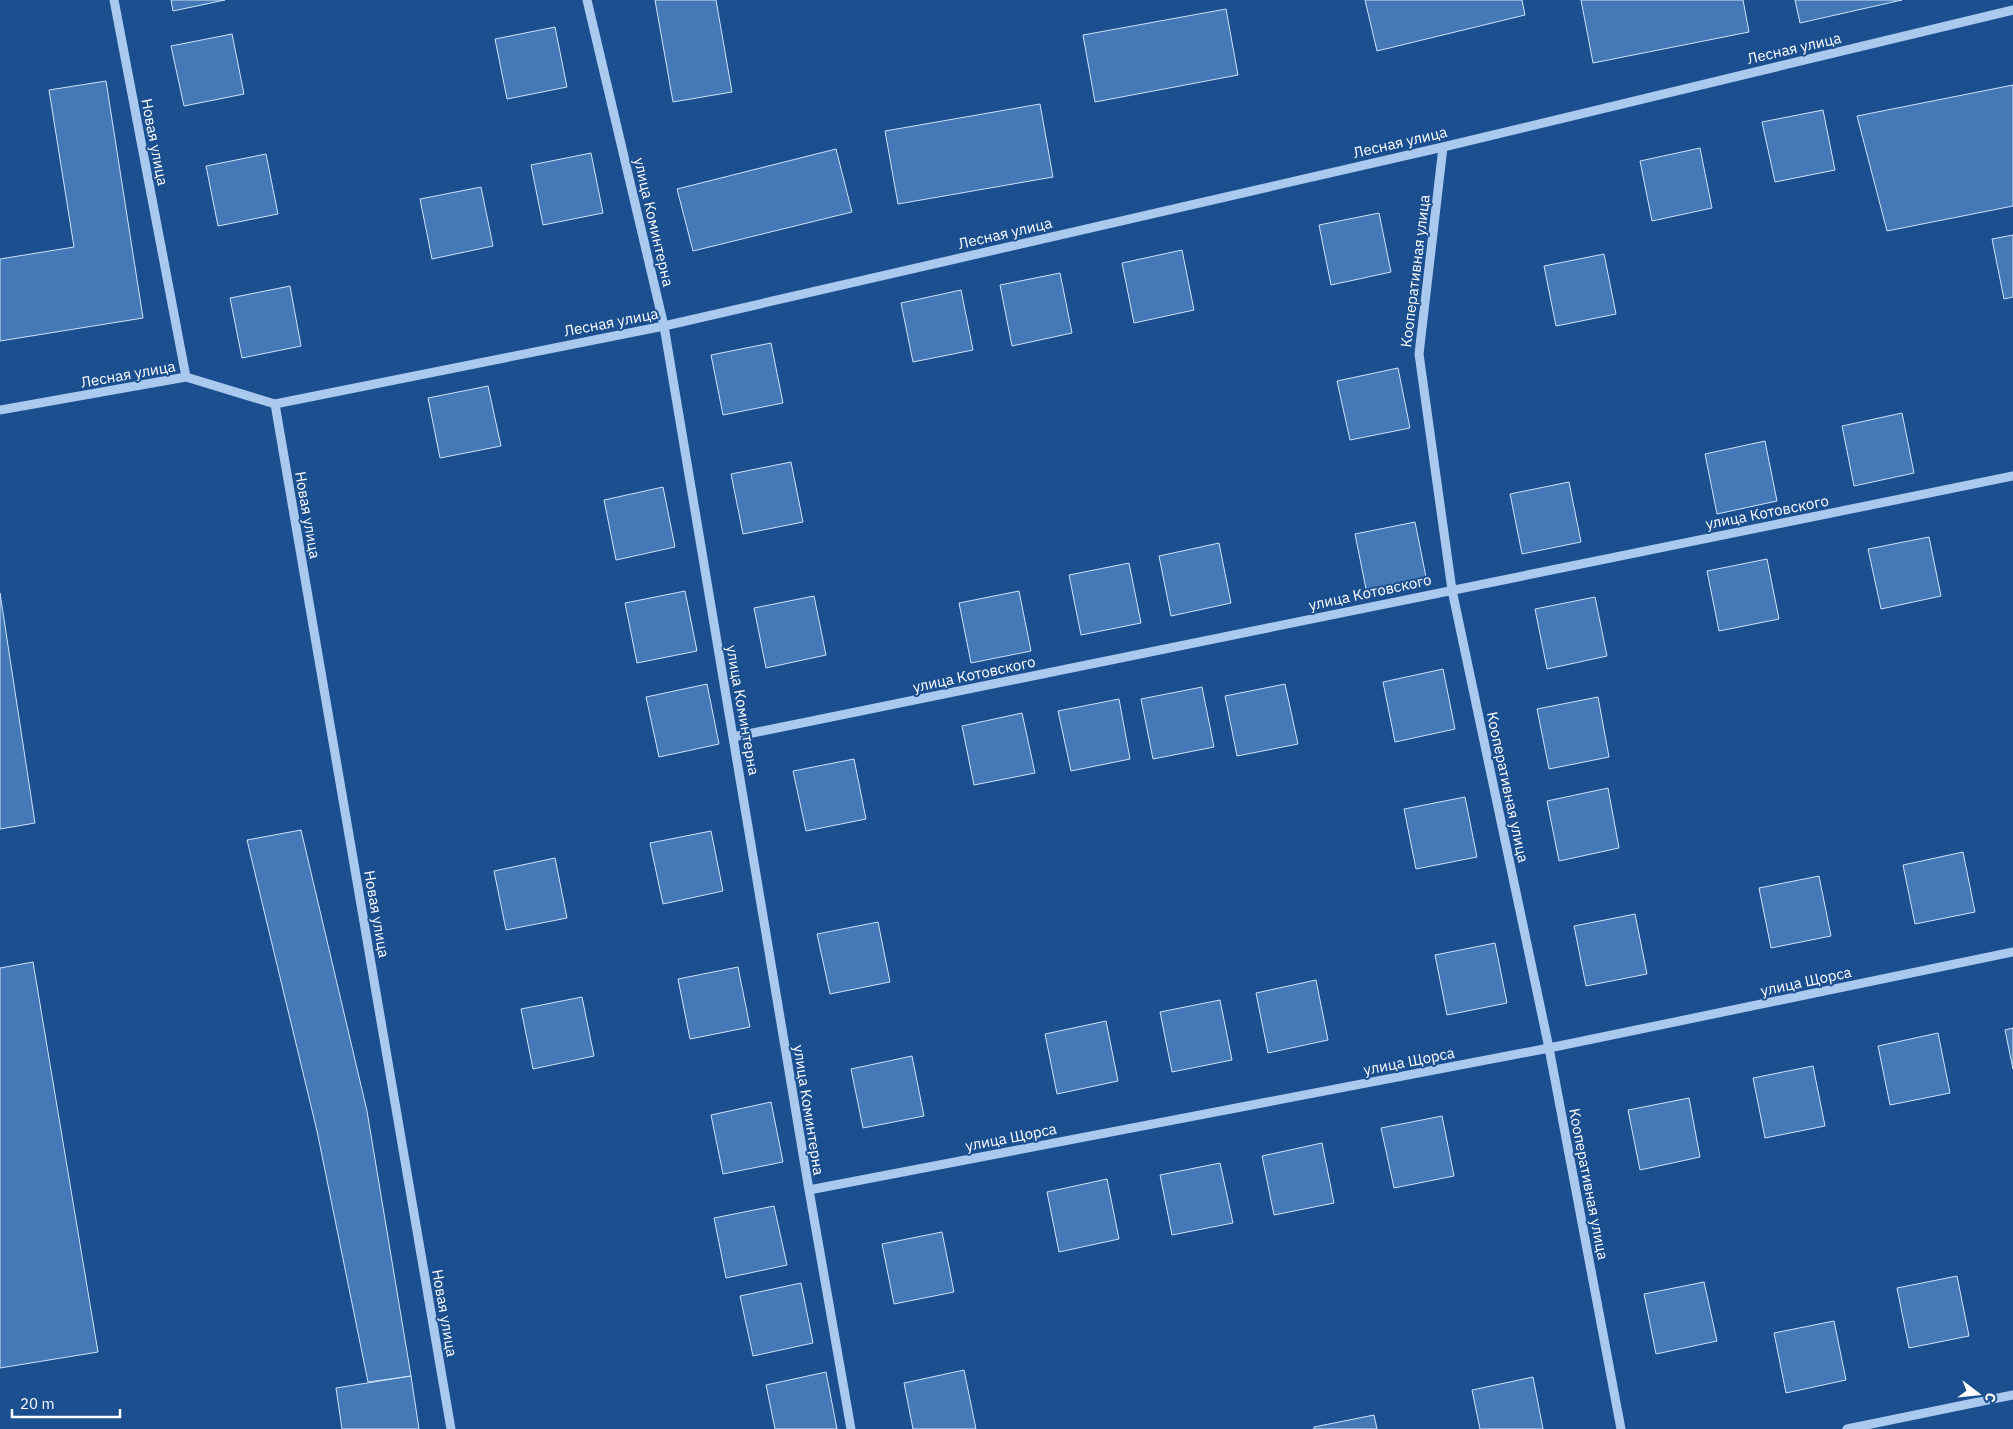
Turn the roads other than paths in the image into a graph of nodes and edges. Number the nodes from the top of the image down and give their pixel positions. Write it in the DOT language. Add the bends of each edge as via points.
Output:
graph roads {
  1 [pos="114,0"];
  2 [pos="587,0"];
  3 [pos="2013,10"];
  4 [pos="1443,147"];
  5 [pos="664,326"];
  6 [pos="186,377"];
  7 [pos="275,404"];
  8 [pos="0,410"];
  9 [pos="2013,476"];
  10 [pos="1452,590"];
  11 [pos="733,738"];
  12 [pos="2013,952"];
  13 [pos="1549,1048"];
  14 [pos="809,1190"];
  15 [pos="2013,1395"];
  16 [pos="451,1429"];
  17 [pos="851,1429"];
  18 [pos="1621,1429"];
  19 [pos="1846,1429"];
  1 -- 6 [label="street, Новая улица"];
  2 -- 5 [label="street, улица Коминтерна"];
  3 -- 4 [label="street, Лесная улица"];
  4 -- 5 [label="street, Лесная улица"];
  4 -- 10 [label="street, Кооперативная улица" via="1419,354"];
  5 -- 7 [label="street, Лесная улица"];
  5 -- 11 [label="street, улица Коминтерна"];
  6 -- 7 [label="street, Лесная улица"];
  6 -- 8 [label="street, Лесная улица"];
  7 -- 16 [label="street, Новая улица"];
  9 -- 10 [label="street, улица Котовского"];
  10 -- 11 [label="street, улица Котовского"];
  10 -- 13 [label="street, Кооперативная улица"];
  11 -- 14 [label="street, улица Коминтерна"];
  12 -- 13 [label="street, улица Щорса"];
  13 -- 14 [label="street, улица Щорса"];
  13 -- 18 [label="street, Кооперативная улица"];
  14 -- 17 [label="street, улица Коминтерна"];
  15 -- 19 [label="street"];
}
